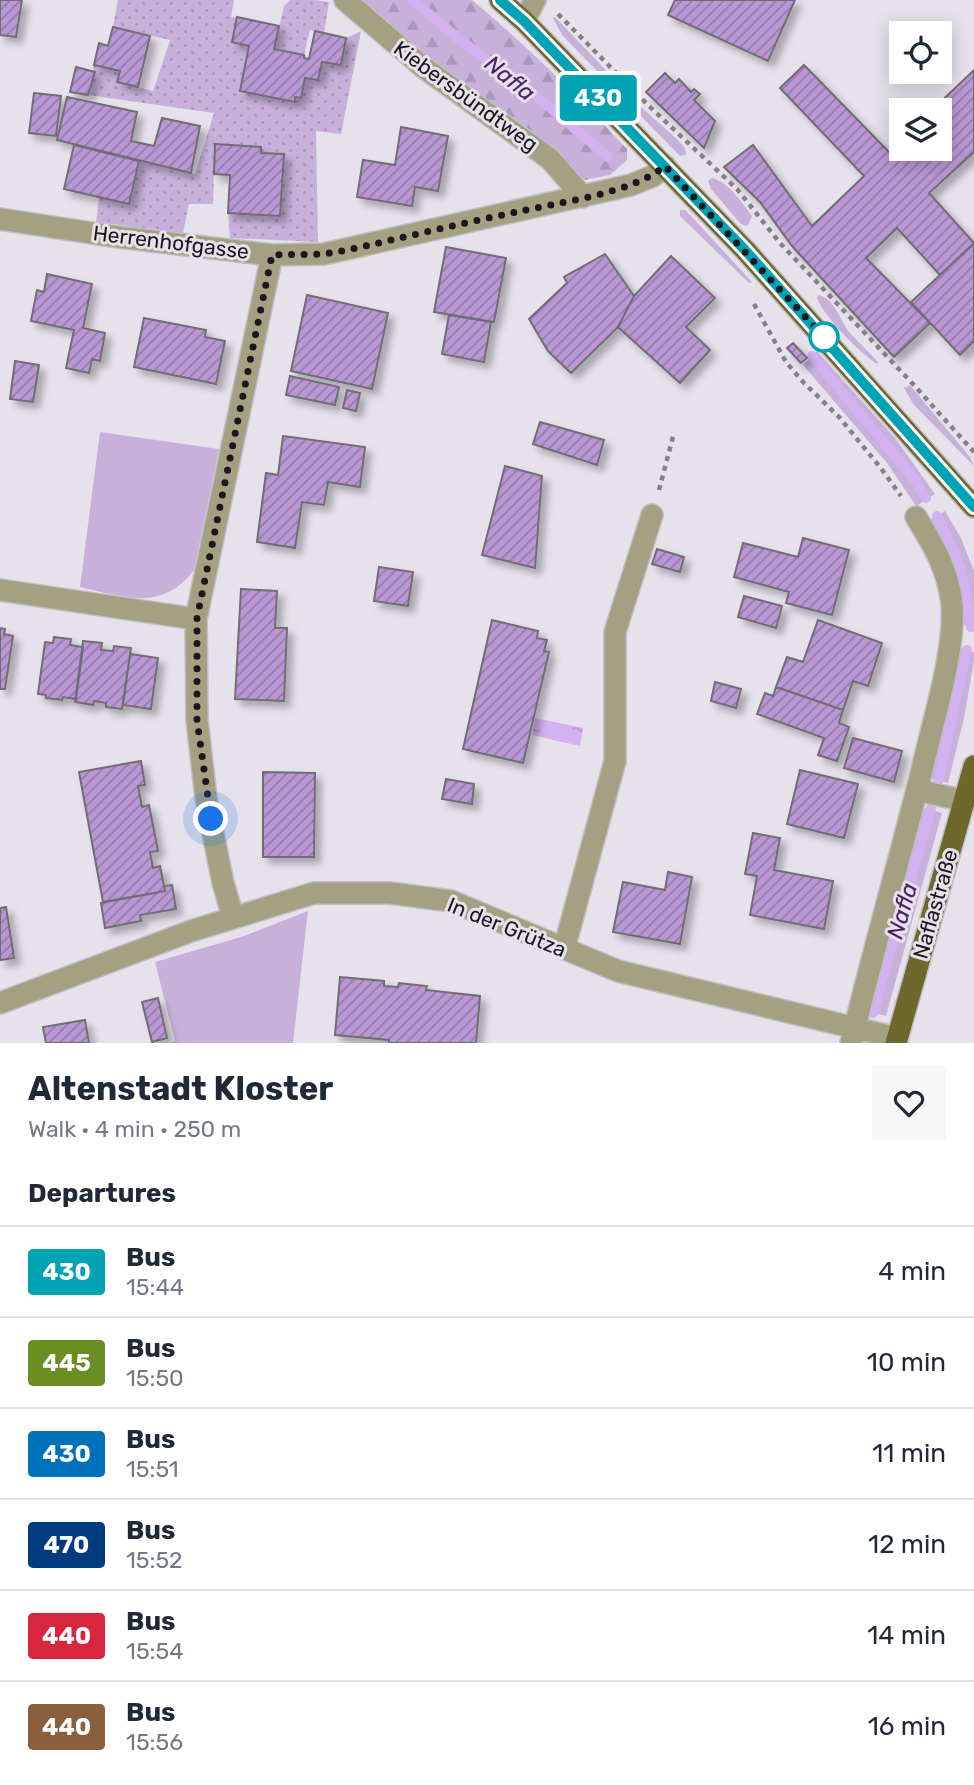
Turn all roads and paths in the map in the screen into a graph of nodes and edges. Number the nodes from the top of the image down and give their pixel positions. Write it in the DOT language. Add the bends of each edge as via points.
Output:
graph roads {
  1 [pos="345,0"];
  2 [pos="500,0"];
  3 [pos="544,4"];
  4 [pos="524,21"];
  5 [pos="665,166"];
  6 [pos="583,197"];
  7 [pos="0,219"];
  8 [pos="272,255"];
  9 [pos="752,300"];
  10 [pos="674,433"];
  11 [pos="974,452"];
  12 [pos="974,507"];
  13 [pos="652,515"];
  14 [pos="916,517"];
  15 [pos="0,590"];
  16 [pos="197,618"];
  17 [pos="974,766"];
  18 [pos="917,790"];
  19 [pos="965,801"];
  20 [pos="233,917"];
  21 [pos="564,949"];
  22 [pos="0,1003"];
  23 [pos="853,1035"];
  24 [pos="896,1040"];
  1 -- 6 [label="street, Kiebersbündtweg" via="424,67 551,159"];
  2 -- 4 [label="main road"];
  3 -- 4 [label="street"];
  3 -- 11 [label="path" via="737,189 780,243"];
  4 -- 5 [label="main road"];
  5 -- 6 [label="street, Herrenhofgasse" via="631,185"];
  5 -- 12 [label="main road" via="797,306"];
  6 -- 8 [label="street, Herrenhofgasse" via="348,250"];
  7 -- 8 [label="street, Herrenhofgasse"];
  8 -- 16 [label="street"];
  9 -- 14 [label="path" via="786,362 872,457"];
  10 -- 13 [label="path"];
  13 -- 21 [label="street" via="615,632 615,761"];
  14 -- 18 [label="street" via="943,564 952,623"];
  15 -- 16 [label="street"];
  16 -- 20 [label="street" via="198,733 209,810"];
  17 -- 19 [label="main road, Naflastraße"];
  18 -- 19 [label="street"];
  18 -- 23 [label="street"];
  19 -- 24 [label="main road, Naflastraße"];
  20 -- 21 [label="street, In der Grütza" via="314,893 390,893 451,901"];
  20 -- 22 [label="street, In der Grütza"];
  21 -- 23 [label="street, In der Grütza" via="618,971"];
  23 -- 24 [label="street, In der Grütza"];
}
